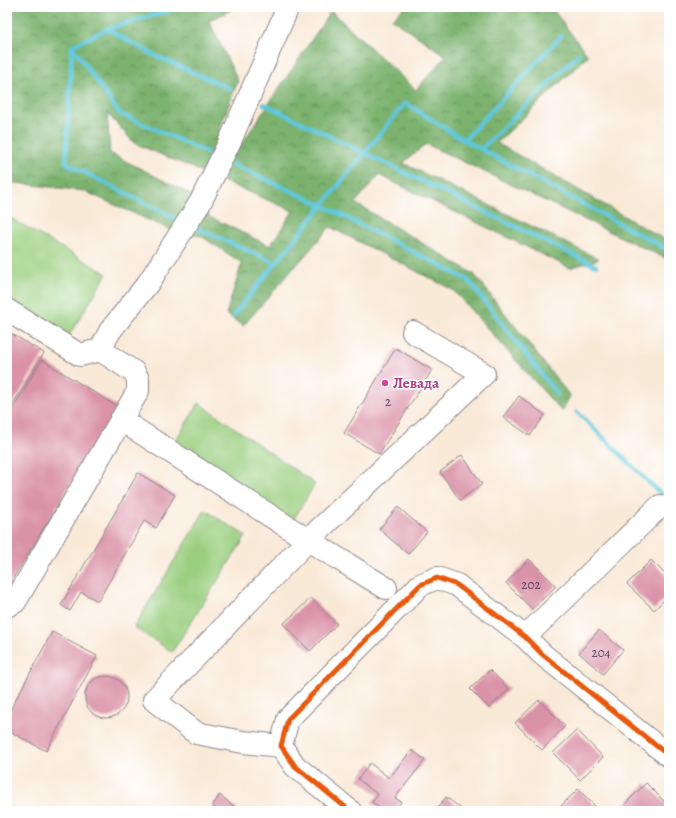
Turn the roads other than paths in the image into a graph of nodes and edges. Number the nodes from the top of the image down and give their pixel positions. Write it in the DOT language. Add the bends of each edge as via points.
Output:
graph roads {
  1 [pos="288,7"];
  2 [pos="7,310"];
  3 [pos="413,332"];
  4 [pos="100,350"];
  5 [pos="121,420"];
  6 [pos="660,506"];
  7 [pos="308,540"];
  8 [pos="386,588"];
  9 [pos="7,606"];
  10 [pos="525,637"];
  11 [pos="281,746"];
  12 [pos="668,755"];
  13 [pos="350,811"];
  1 -- 4 [label="street" via="230,142 200,203 149,282 110,331"];
  2 -- 4 [label="street" via="80,355"];
  3 -- 7 [label="street" via="484,374"];
  4 -- 5 [label="street" via="134,372 138,379 138,391"];
  5 -- 7 [label="street"];
  5 -- 9 [label="street" via="15,602"];
  6 -- 10 [label="street"];
  7 -- 8 [label="street"];
  7 -- 11 [label="street" via="154,700 196,733"];
  10 -- 11 [label="street" via="457,585 437,578 420,585 288,719"];
  10 -- 12 [label="street" via="542,654"];
  11 -- 13 [label="street" via="295,766"];
}
